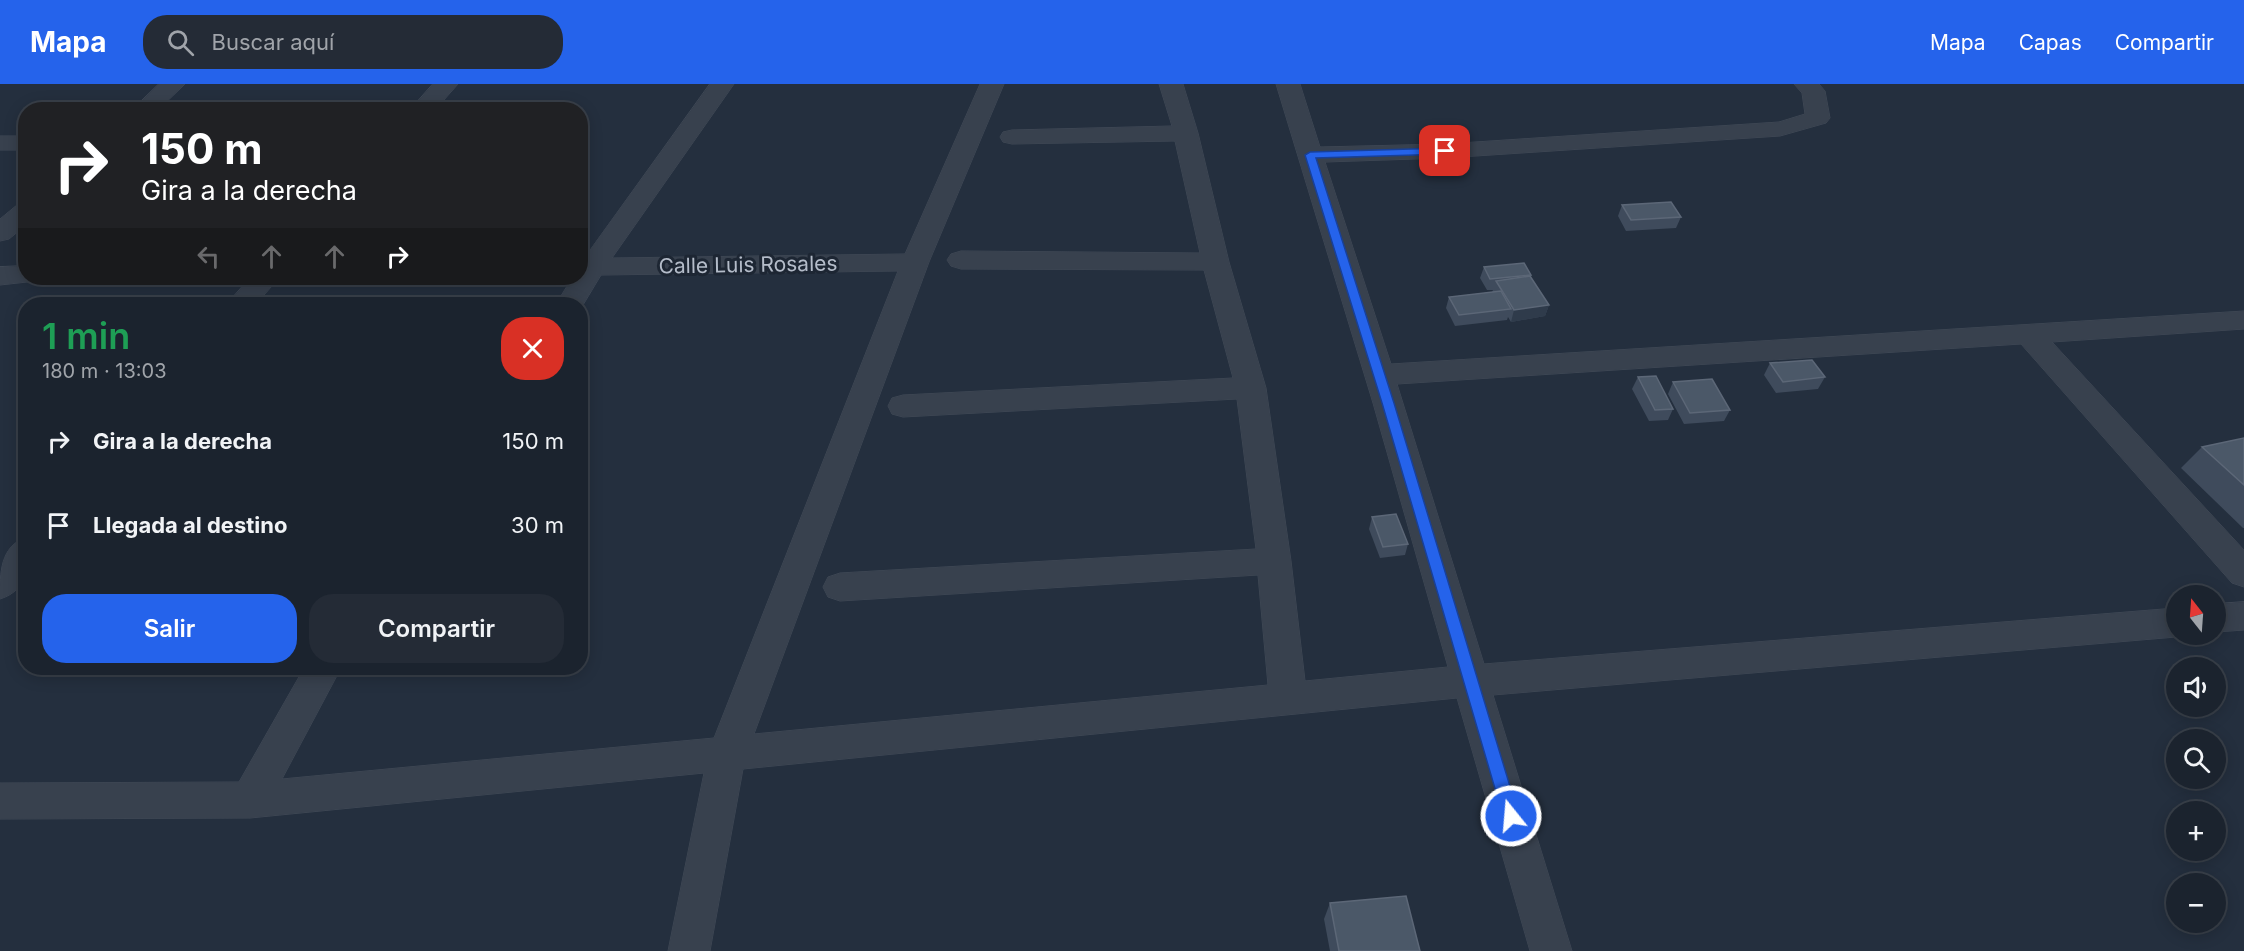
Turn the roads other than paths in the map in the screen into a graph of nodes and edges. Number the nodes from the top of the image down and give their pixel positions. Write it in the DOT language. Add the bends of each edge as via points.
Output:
graph roads {
  1 [pos="173,84"];
  2 [pos="446,84"];
  3 [pos="722,84"];
  4 [pos="992,84"];
  5 [pos="1171,84"];
  6 [pos="1288,84"];
  7 [pos="1806,84"];
  8 [pos="153,102"];
  9 [pos="429,102"];
  10 [pos="1186,133"];
  11 [pos="1012,137"];
  12 [pos="0,143"];
  13 [pos="18,144"];
  14 [pos="1310,155"];
  15 [pos="18,218"];
  16 [pos="0,233"];
  17 [pos="961,260"];
  18 [pos="915,262"];
  19 [pos="1215,262"];
  20 [pos="588,264"];
  21 [pos="588,267"];
  22 [pos="18,275"];
  23 [pos="0,276"];
  24 [pos="259,285"];
  25 [pos="247,297"];
  26 [pos="2244,320"];
  27 [pos="2028,334"];
  28 [pos="1379,375"];
  29 [pos="1251,388"];
  30 [pos="903,406"];
  31 [pos="18,560"];
  32 [pos="1274,561"];
  33 [pos="2244,573"];
  34 [pos="0,585"];
  35 [pos="840,587"];
  36 [pos="2244,616"];
  37 [pos="2226,617"];
  38 [pos="2166,623"];
  39 [pos="319,675"];
  40 [pos="1471,681"];
  41 [pos="1288,699"];
  42 [pos="727,754"];
  43 [pos="250,800"];
  44 [pos="0,801"];
  45 [pos="690,951"];
  46 [pos="1551,951"];
  1 -- 8 [label="street"];
  2 -- 9 [label="street"];
  3 -- 20 [label="street"];
  4 -- 18 [label="street"];
  5 -- 10 [label="street"];
  6 -- 14 [label="street"];
  7 -- 14 [label="street" via="1812,91 1818,118 1780,129 1445,151"];
  10 -- 11 [label="street"];
  10 -- 19 [label="street"];
  12 -- 13 [label="street"];
  14 -- 28 [label="street"];
  15 -- 16 [label="street"];
  17 -- 19 [label="street"];
  18 -- 21 [label="street, Calle Luis Rosales"];
  18 -- 42 [label="street"];
  19 -- 29 [label="street"];
  22 -- 23 [label="street"];
  24 -- 25 [label="street"];
  26 -- 27 [label="street"];
  27 -- 28 [label="street"];
  27 -- 33 [label="street"];
  28 -- 40 [label="street"];
  29 -- 30 [label="street"];
  29 -- 32 [label="street"];
  31 -- 34 [label="street"];
  32 -- 35 [label="street"];
  32 -- 41 [label="street"];
  36 -- 37 [label="street"];
  38 -- 40 [label="street"];
  39 -- 43 [label="street"];
  40 -- 41 [label="street"];
  40 -- 46 [label="street"];
  41 -- 42 [label="street"];
  42 -- 43 [label="street"];
  42 -- 45 [label="street"];
  43 -- 44 [label="street"];
}
